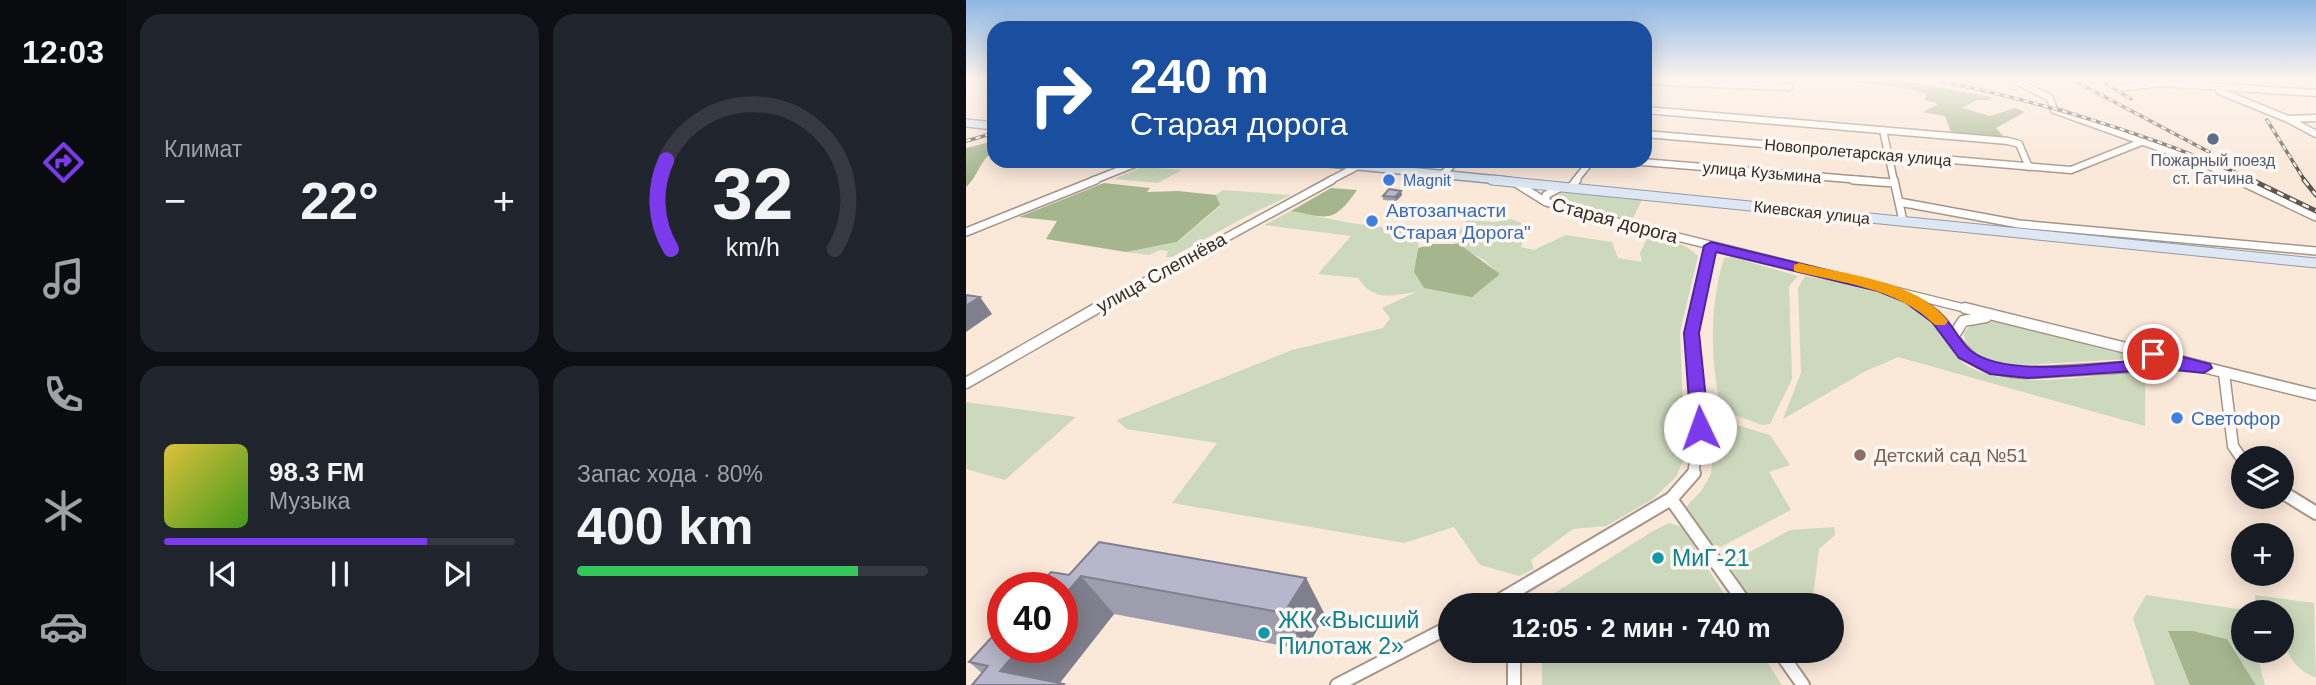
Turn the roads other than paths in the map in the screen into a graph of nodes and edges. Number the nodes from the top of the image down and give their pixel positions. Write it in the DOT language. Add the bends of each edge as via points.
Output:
graph roads {
  1 [pos="1668,112"];
  2 [pos="2060,112"];
  3 [pos="2270,112"];
  4 [pos="2316,118"];
  5 [pos="2288,119"];
  6 [pos="966,123"];
  7 [pos="987,125"];
  8 [pos="1883,130"];
  9 [pos="2316,134"];
  10 [pos="1652,135"];
  11 [pos="2144,141"];
  12 [pos="1888,155"];
  13 [pos="1652,163"];
  14 [pos="2029,167"];
  15 [pos="1125,168"];
  16 [pos="1340,168"];
  17 [pos="1354,168"];
  18 [pos="1377,168"];
  19 [pos="1449,168"];
  20 [pos="1584,168"];
  21 [pos="1341,174"];
  22 [pos="1442,175"];
  23 [pos="1514,183"];
  24 [pos="1894,183"];
  25 [pos="1539,185"];
  26 [pos="1565,187"];
  27 [pos="1532,195"];
  28 [pos="1546,202"];
  29 [pos="1899,202"];
  30 [pos="2316,217"];
  31 [pos="1903,221"];
  32 [pos="966,232"];
  33 [pos="1711,246"];
  34 [pos="2316,251"];
  35 [pos="2316,263"];
  36 [pos="1883,288"];
  37 [pos="2001,317"];
  38 [pos="1953,337"];
  39 [pos="2204,368"];
  40 [pos="2224,373"];
  41 [pos="966,383"];
  42 [pos="2316,396"];
  43 [pos="2234,446"];
  44 [pos="1671,499"];
  45 [pos="2294,499"];
  46 [pos="2316,513"];
  47 [pos="1524,593"];
  48 [pos="1738,593"];
  49 [pos="1438,633"];
  50 [pos="1514,663"];
  51 [pos="1787,663"];
  52 [pos="1337,685"];
  53 [pos="1514,685"];
  54 [pos="1803,685"];
  1 -- 8 [label="street"];
  2 -- 11 [label="street"];
  3 -- 5 [label="street"];
  4 -- 5 [label="street"];
  5 -- 9 [label="street"];
  6 -- 7 [label="main road"];
  8 -- 12 [label="street"];
  8 -- 14 [label="street" via="2008,141 2019,144"];
  10 -- 12 [label="street, Новопролетарская улица"];
  11 -- 14 [label="street, Новопролетарская улица" via="2071,170"];
  11 -- 30 [label="street" via="2217,169"];
  12 -- 14 [label="street, Новопролетарская улица"];
  12 -- 24 [label="street"];
  13 -- 24 [label="street, улица Кузьмина"];
  15 -- 32 [label="street"];
  16 -- 21 [label="street"];
  17 -- 21 [label="street, улица Слепнёва"];
  18 -- 22 [label="main road, Киевская улица"];
  19 -- 22 [label="street"];
  20 -- 26 [label="street"];
  21 -- 41 [label="street, улица Слепнёва"];
  22 -- 23 [label="main road, Киевская улица"];
  23 -- 25 [label="main road, Киевская улица"];
  23 -- 27 [label="street, Старая дорога"];
  24 -- 29 [label="street"];
  25 -- 26 [label="main road, Киевская улица"];
  25 -- 27 [label="street"];
  25 -- 28 [label="street"];
  26 -- 28 [label="street" via="1546,195"];
  26 -- 31 [label="main road, Киевская улица"];
  27 -- 28 [label="street, Старая дорога"];
  28 -- 33 [label="street, Старая дорога"];
  29 -- 31 [label="street"];
  29 -- 34 [label="street, Киевская улица" via="2019,224"];
  31 -- 35 [label="main road, Киевская улица"];
  33 -- 36 [label="street, Старая дорога"];
  33 -- 44 [label="street" via="1692,333 1698,450 1693,473"];
  36 -- 37 [label="street, Старая дорога"];
  36 -- 38 [label="street, Старая дорога" via="1926,308"];
  37 -- 38 [label="street, Старая дорога" via="1963,321"];
  37 -- 39 [label="street, Старая дорога"];
  38 -- 39 [label="street, Старая дорога" via="1976,362 2009,372 2165,364"];
  39 -- 40 [label="street, Старая дорога"];
  40 -- 42 [label="street, Старая дорога"];
  40 -- 43 [label="street"];
  44 -- 47 [label="street"];
  44 -- 48 [label="street"];
  45 -- 46 [label="street"];
  49 -- 52 [label="street"];
  50 -- 53 [label="street"];
  51 -- 54 [label="street"];
}
